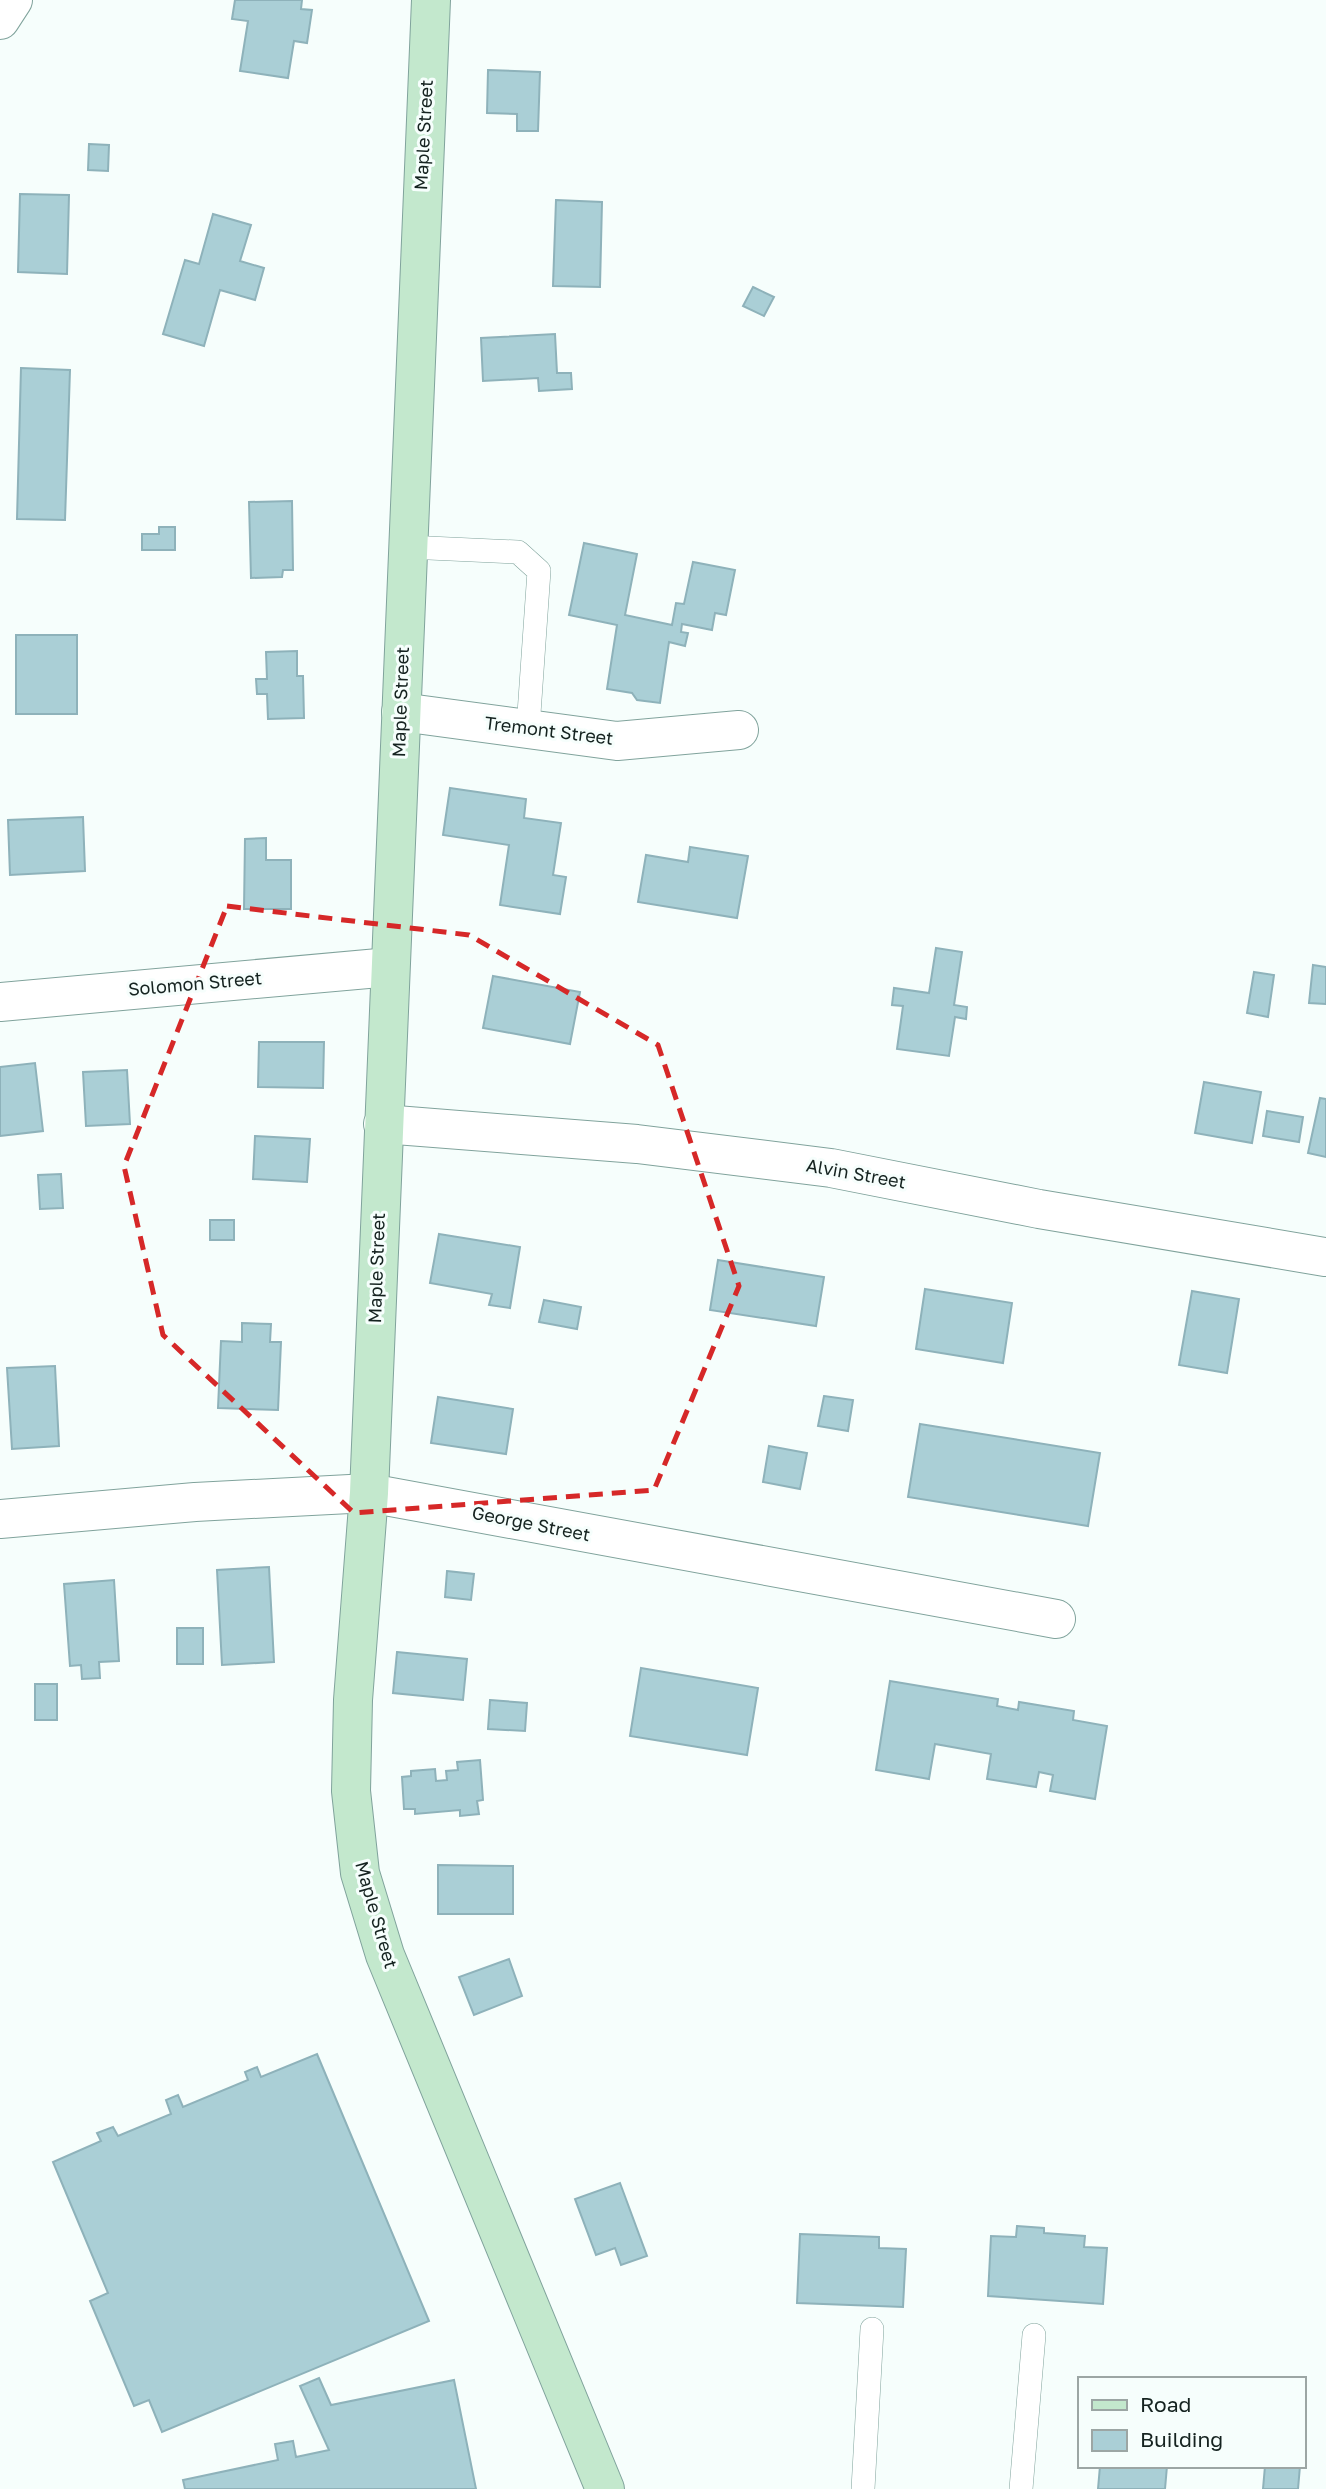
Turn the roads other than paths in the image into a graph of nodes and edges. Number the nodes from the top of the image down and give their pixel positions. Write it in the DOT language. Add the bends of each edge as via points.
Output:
graph roads {
  1 [pos="13,0"];
  2 [pos="430,0"];
  3 [pos="0,20"];
  4 [pos="407,547"];
  5 [pos="401,712"];
  6 [pos="528,728"];
  7 [pos="739,730"];
  8 [pos="390,967"];
  9 [pos="0,1002"];
  10 [pos="383,1124"];
  11 [pos="1325,1257"];
  12 [pos="369,1493"];
  13 [pos="0,1519"];
  14 [pos="1056,1619"];
  15 [pos="872,2329"];
  16 [pos="1034,2335"];
  17 [pos="605,2489"];
  18 [pos="863,2489"];
  19 [pos="1021,2489"];
  1 -- 3 [label="street"];
  2 -- 4 [label="main road, Maple Street"];
  4 -- 5 [label="main road, Maple Street"];
  4 -- 6 [label="lane" via="518,552 539,571"];
  5 -- 6 [label="street, Tremont Street"];
  5 -- 8 [label="main road, Maple Street"];
  6 -- 7 [label="street, Tremont Street" via="617,741"];
  8 -- 9 [label="street, Solomon Street"];
  8 -- 10 [label="main road, Maple Street"];
  10 -- 11 [label="street, Alvin Street" via="637,1144 831,1168"];
  10 -- 12 [label="main road, Maple Street"];
  12 -- 13 [label="street, George Street"];
  12 -- 14 [label="street, George Street"];
  12 -- 17 [label="main road, Maple Street" via="351,1752 360,1873 385,1955"];
  15 -- 18 [label="lane"];
  16 -- 19 [label="lane"];
}
